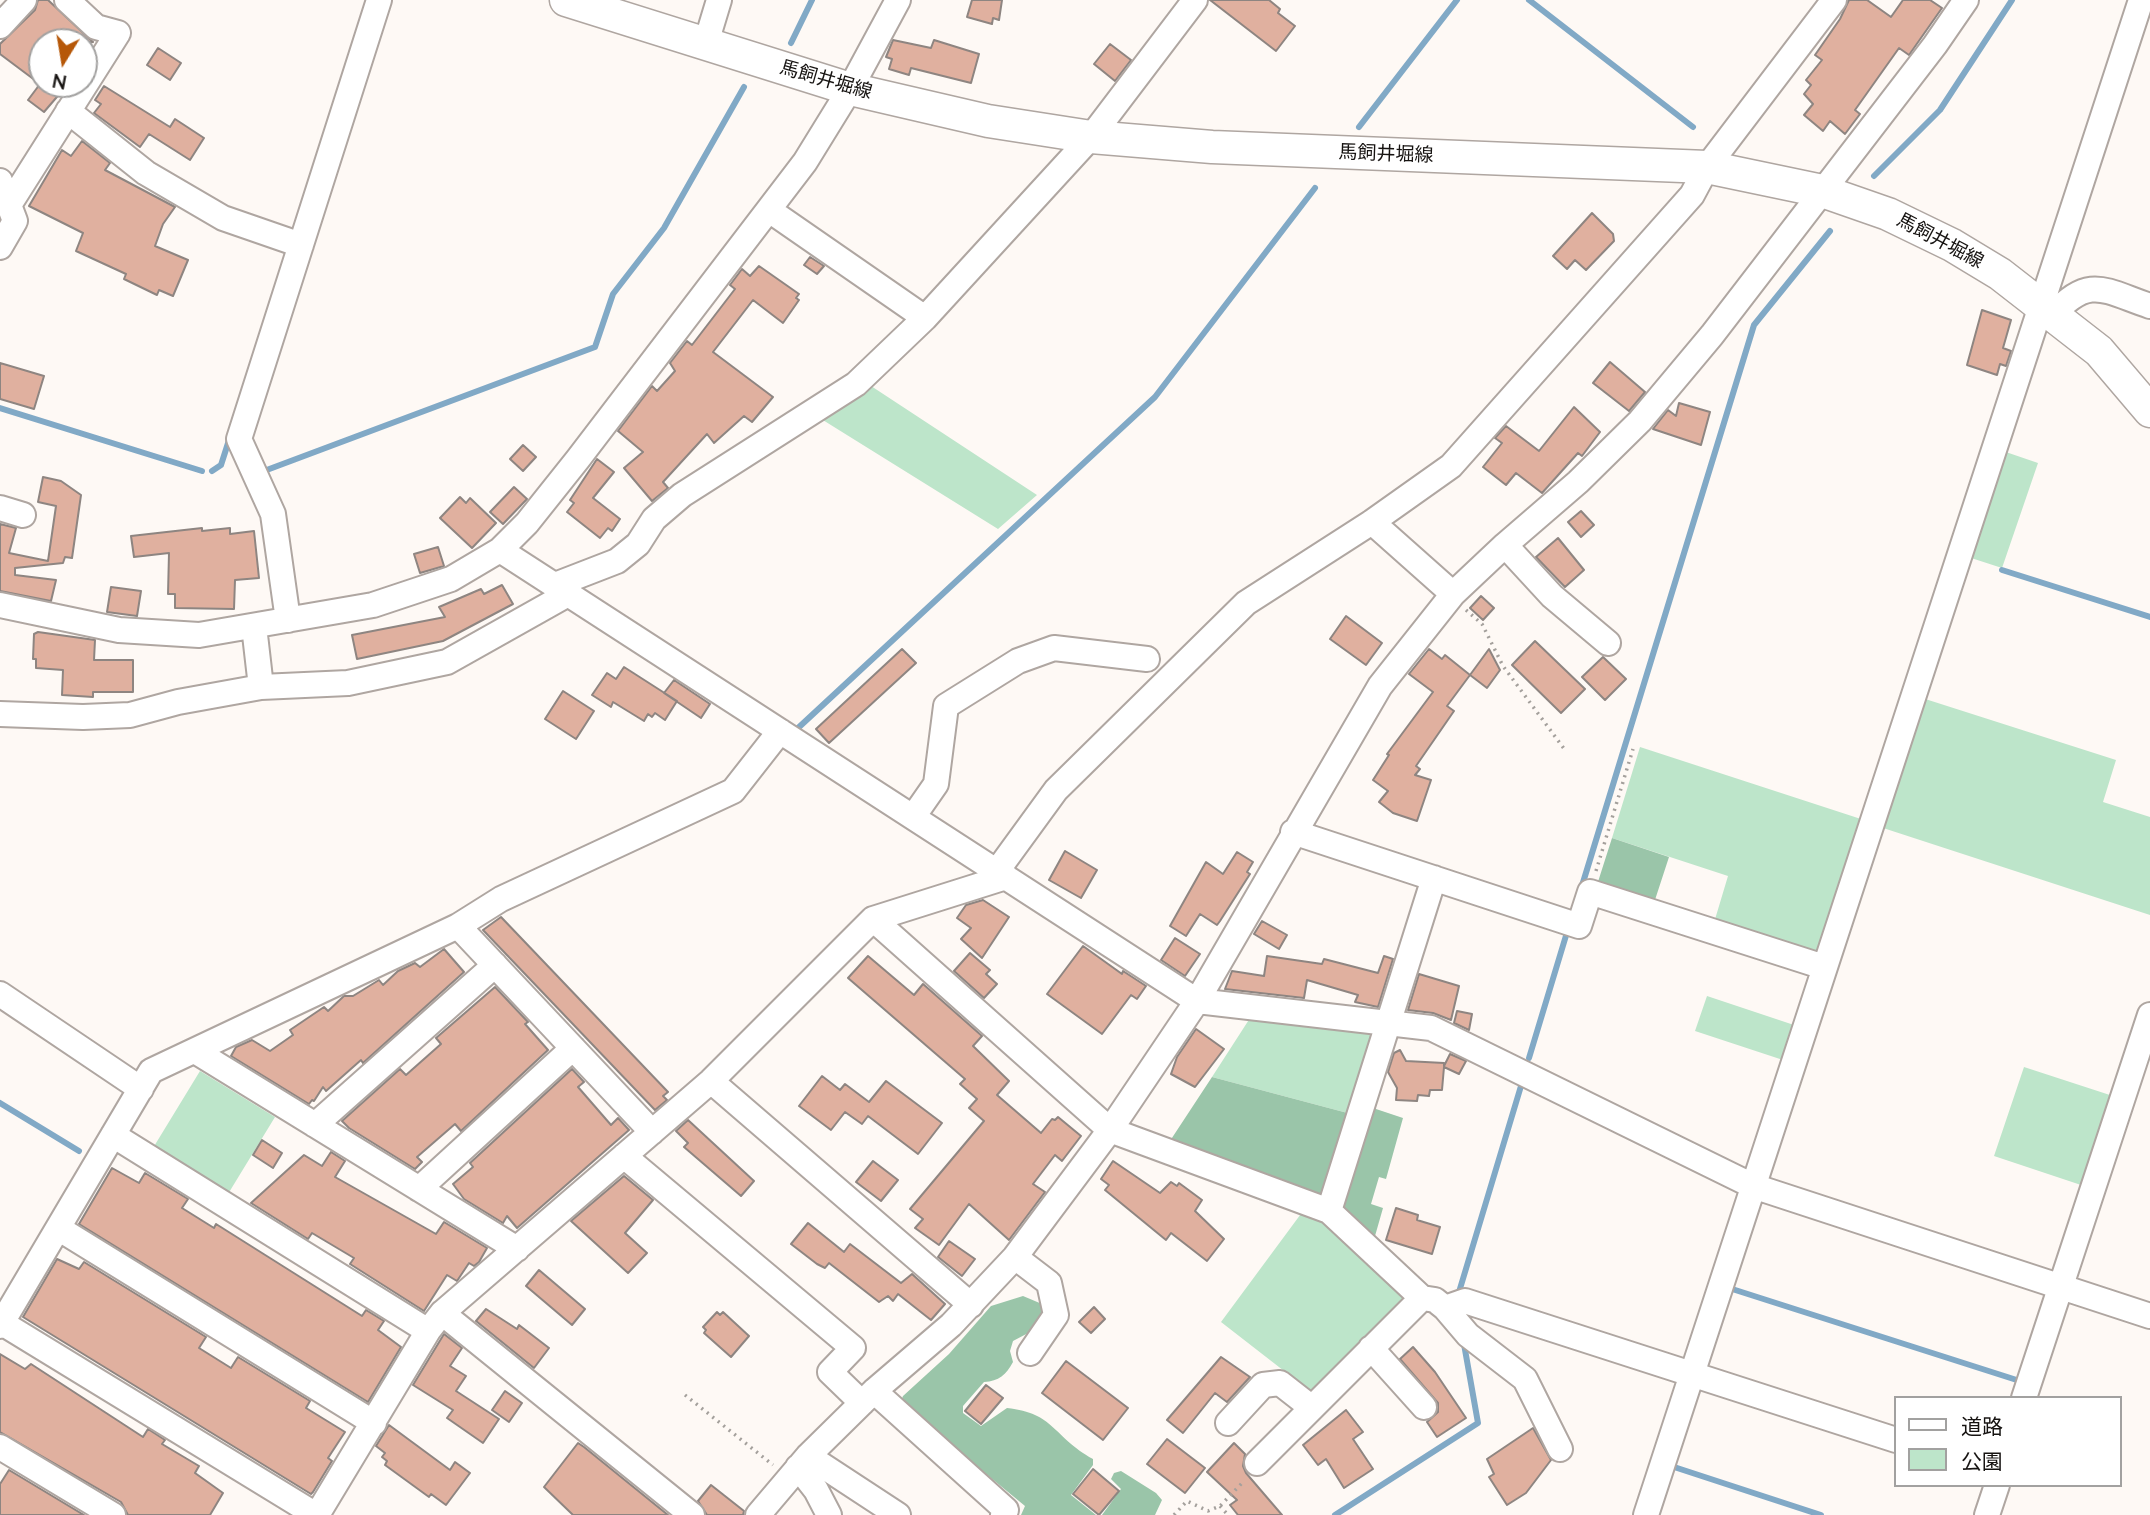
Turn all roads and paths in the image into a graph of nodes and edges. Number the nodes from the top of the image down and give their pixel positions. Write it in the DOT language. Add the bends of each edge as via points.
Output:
graph roads {
  1 [pos="24,0"];
  2 [pos="67,0"];
  3 [pos="379,0"];
  4 [pos="566,0"];
  5 [pos="719,0"];
  6 [pos="898,0"];
  7 [pos="1195,0"];
  8 [pos="1834,0"];
  9 [pos="1966,0"];
  10 [pos="2141,0"];
  11 [pos="0,26"];
  12 [pos="706,43"];
  13 [pos="850,89"];
  14 [pos="68,111"];
  15 [pos="1091,137"];
  16 [pos="1707,167"];
  17 [pos="0,181"];
  18 [pos="1822,191"];
  19 [pos="9,205"];
  20 [pos="769,210"];
  21 [pos="301,245"];
  22 [pos="0,247"];
  23 [pos="2053,268"];
  24 [pos="2093,287"];
  25 [pos="2150,306"];
  26 [pos="2048,310"];
  27 [pos="925,318"];
  28 [pos="2150,411"];
  29 [pos="1372,522"];
  30 [pos="1505,545"];
  31 [pos="500,550"];
  32 [pos="562,590"];
  33 [pos="1452,596"];
  34 [pos="0,605"];
  35 [pos="288,620"];
  36 [pos="254,626"];
  37 [pos="1608,643"];
  38 [pos="1147,659"];
  39 [pos="261,687"];
  40 [pos="0,714"];
  41 [pos="780,731"];
  42 [pos="1633,749"];
  43 [pos="1565,750"];
  44 [pos="913,817"];
  45 [pos="1293,832"];
  46 [pos="1002,874"];
  47 [pos="1434,878"];
  48 [pos="1590,891"];
  49 [pos="873,919"];
  50 [pos="458,926"];
  51 [pos="495,965"];
  52 [pos="1824,967"];
  53 [pos="0,994"];
  54 [pos="1197,1001"];
  55 [pos="2150,1015"];
  56 [pos="1388,1023"];
  57 [pos="573,1048"];
  58 [pos="195,1051"];
  59 [pos="711,1080"];
  60 [pos="141,1089"];
  61 [pos="315,1125"];
  62 [pos="1110,1130"];
  63 [pos="652,1132"];
  64 [pos="113,1135"];
  65 [pos="624,1156"];
  66 [pos="1752,1186"];
  67 [pos="419,1189"];
  68 [pos="1329,1211"];
  69 [pos="58,1228"];
  70 [pos="517,1249"];
  71 [pos="1015,1257"];
  72 [pos="2060,1287"];
  73 [pos="1422,1298"];
  74 [pos="971,1306"];
  75 [pos="1445,1308"];
  76 [pos="2150,1316"];
  77 [pos="435,1322"];
  78 [pos="1,1324"];
  79 [pos="1371,1348"];
  80 [pos="1030,1353"];
  81 [pos="1692,1374"];
  82 [pos="685,1395"];
  83 [pos="2025,1396"];
  84 [pos="868,1397"];
  85 [pos="1424,1407"];
  86 [pos="1312,1408"];
  87 [pos="374,1423"];
  88 [pos="1228,1423"];
  89 [pos="1895,1440"];
  90 [pos="0,1447"];
  91 [pos="1560,1449"];
  92 [pos="1257,1463"];
  93 [pos="798,1467"];
  94 [pos="1996,1487"];
  95 [pos="1220,1506"];
  96 [pos="113,1515"];
  97 [pos="316,1515"];
  98 [pos="692,1515"];
  99 [pos="758,1515"];
  100 [pos="829,1515"];
  101 [pos="898,1515"];
  102 [pos="1003,1515"];
  103 [pos="1174,1515"];
  104 [pos="1228,1515"];
  105 [pos="1646,1515"];
  106 [pos="1987,1515"];
  1 -- 11 [label="street"];
  2 -- 14 [label="street" via="96,27 118,33"];
  3 -- 21 [label="street"];
  4 -- 12 [label="main road, 馬飼井堀線"];
  5 -- 12 [label="street"];
  6 -- 13 [label="street"];
  7 -- 15 [label="street"];
  8 -- 16 [label="street"];
  9 -- 18 [label="street"];
  10 -- 23 [label="street"];
  12 -- 13 [label="main road, 馬飼井堀線"];
  13 -- 15 [label="main road, 馬飼井堀線" via="988,121"];
  13 -- 20 [label="street"];
  14 -- 19 [label="street"];
  14 -- 21 [label="street" via="146,173 223,218"];
  15 -- 16 [label="main road, 馬飼井堀線" via="1226,148"];
  15 -- 27 [label="street"];
  16 -- 18 [label="main road, 馬飼井堀線"];
  16 -- 29 [label="street" via="1692,195 1451,466"];
  17 -- 19 [label="street"];
  18 -- 26 [label="main road, 馬飼井堀線" via="1888,214 1952,244"];
  18 -- 30 [label="street" via="1640,421"];
  19 -- 22 [label="street" via="15,221"];
  20 -- 27 [label="street"];
  20 -- 31 [label="street" via="536,512"];
  21 -- 35 [label="street" via="239,439 273,514"];
  23 -- 24 [label="street" via="2089,279"];
  23 -- 26 [label="street"];
  24 -- 25 [label="street"];
  24 -- 26 [label="street"];
  26 -- 28 [label="main road, 馬飼井堀線" via="2099,351"];
  26 -- 52 [label="street" via="2032,327"];
  27 -- 32 [label="street" via="856,384 682,495 617,561"];
  29 -- 33 [label="street"];
  29 -- 46 [label="street" via="1246,603 1056,790"];
  30 -- 33 [label="street"];
  30 -- 37 [label="street" via="1552,596"];
  31 -- 32 [label="street"];
  31 -- 35 [label="street" via="451,579 373,605"];
  32 -- 39 [label="street" via="447,662 348,683"];
  32 -- 41 [label="street"];
  33 -- 43 [label="path" via="1482,624 1503,666"];
  33 -- 45 [label="street" via="1380,685"];
  34 -- 36 [label="street" via="107,628 160,634 199,635"];
  35 -- 36 [label="street"];
  36 -- 39 [label="street"];
  38 -- 44 [label="street" via="1054,648 1018,661 946,706 936,784"];
  39 -- 40 [label="street" via="130,715"];
  41 -- 44 [label="street"];
  41 -- 50 [label="street" via="733,791 501,899"];
  42 -- 48 [label="path"];
  44 -- 46 [label="street"];
  45 -- 47 [label="street"];
  45 -- 54 [label="street"];
  46 -- 49 [label="street"];
  46 -- 54 [label="street"];
  47 -- 48 [label="street" via="1579,926"];
  47 -- 56 [label="street"];
  48 -- 52 [label="street"];
  49 -- 59 [label="street"];
  49 -- 62 [label="street"];
  50 -- 51 [label="street"];
  50 -- 58 [label="street"];
  51 -- 57 [label="street"];
  51 -- 61 [label="street"];
  52 -- 66 [label="street"];
  53 -- 60 [label="street"];
  54 -- 56 [label="street"];
  54 -- 62 [label="street"];
  55 -- 72 [label="street"];
  56 -- 66 [label="street" via="1431,1028"];
  56 -- 68 [label="street"];
  57 -- 63 [label="street"];
  57 -- 67 [label="street"];
  58 -- 60 [label="street" via="151,1071"];
  58 -- 61 [label="street"];
  59 -- 63 [label="street"];
  59 -- 74 [label="street"];
  60 -- 64 [label="street"];
  61 -- 67 [label="street"];
  62 -- 68 [label="street"];
  62 -- 71 [label="street"];
  63 -- 65 [label="street"];
  64 -- 69 [label="street"];
  64 -- 77 [label="street"];
  65 -- 70 [label="street"];
  65 -- 84 [label="street" via="853,1348 830,1371"];
  66 -- 72 [label="street"];
  66 -- 81 [label="street"];
  67 -- 70 [label="street"];
  68 -- 73 [label="street"];
  69 -- 78 [label="street"];
  69 -- 87 [label="street"];
  70 -- 77 [label="street"];
  71 -- 74 [label="street"];
  71 -- 80 [label="street" via="1049,1283 1056,1315"];
  72 -- 76 [label="street"];
  72 -- 83 [label="street"];
  73 -- 75 [label="street"];
  73 -- 79 [label="street"];
  74 -- 84 [label="street"];
  75 -- 81 [label="street" via="1465,1301"];
  75 -- 91 [label="street" via="1468,1335 1525,1379"];
  77 -- 87 [label="street"];
  77 -- 98 [label="street"];
  78 -- 97 [label="street"];
  79 -- 85 [label="street"];
  79 -- 86 [label="street"];
  81 -- 89 [label="street"];
  81 -- 105 [label="street"];
  82 -- 93 [label="path"];
  84 -- 93 [label="street"];
  84 -- 102 [label="street" via="1006,1510"];
  86 -- 88 [label="street" via="1280,1383 1263,1385"];
  86 -- 92 [label="street"];
  87 -- 97 [label="street"];
  90 -- 96 [label="street"];
  92 -- 95 [label="path"];
  93 -- 99 [label="street"];
  93 -- 100 [label="street"];
  93 -- 101 [label="street"];
  94 -- 106 [label="street"];
  95 -- 103 [label="path" via="1208,1511 1187,1501"];
  95 -- 104 [label="path"];
}
